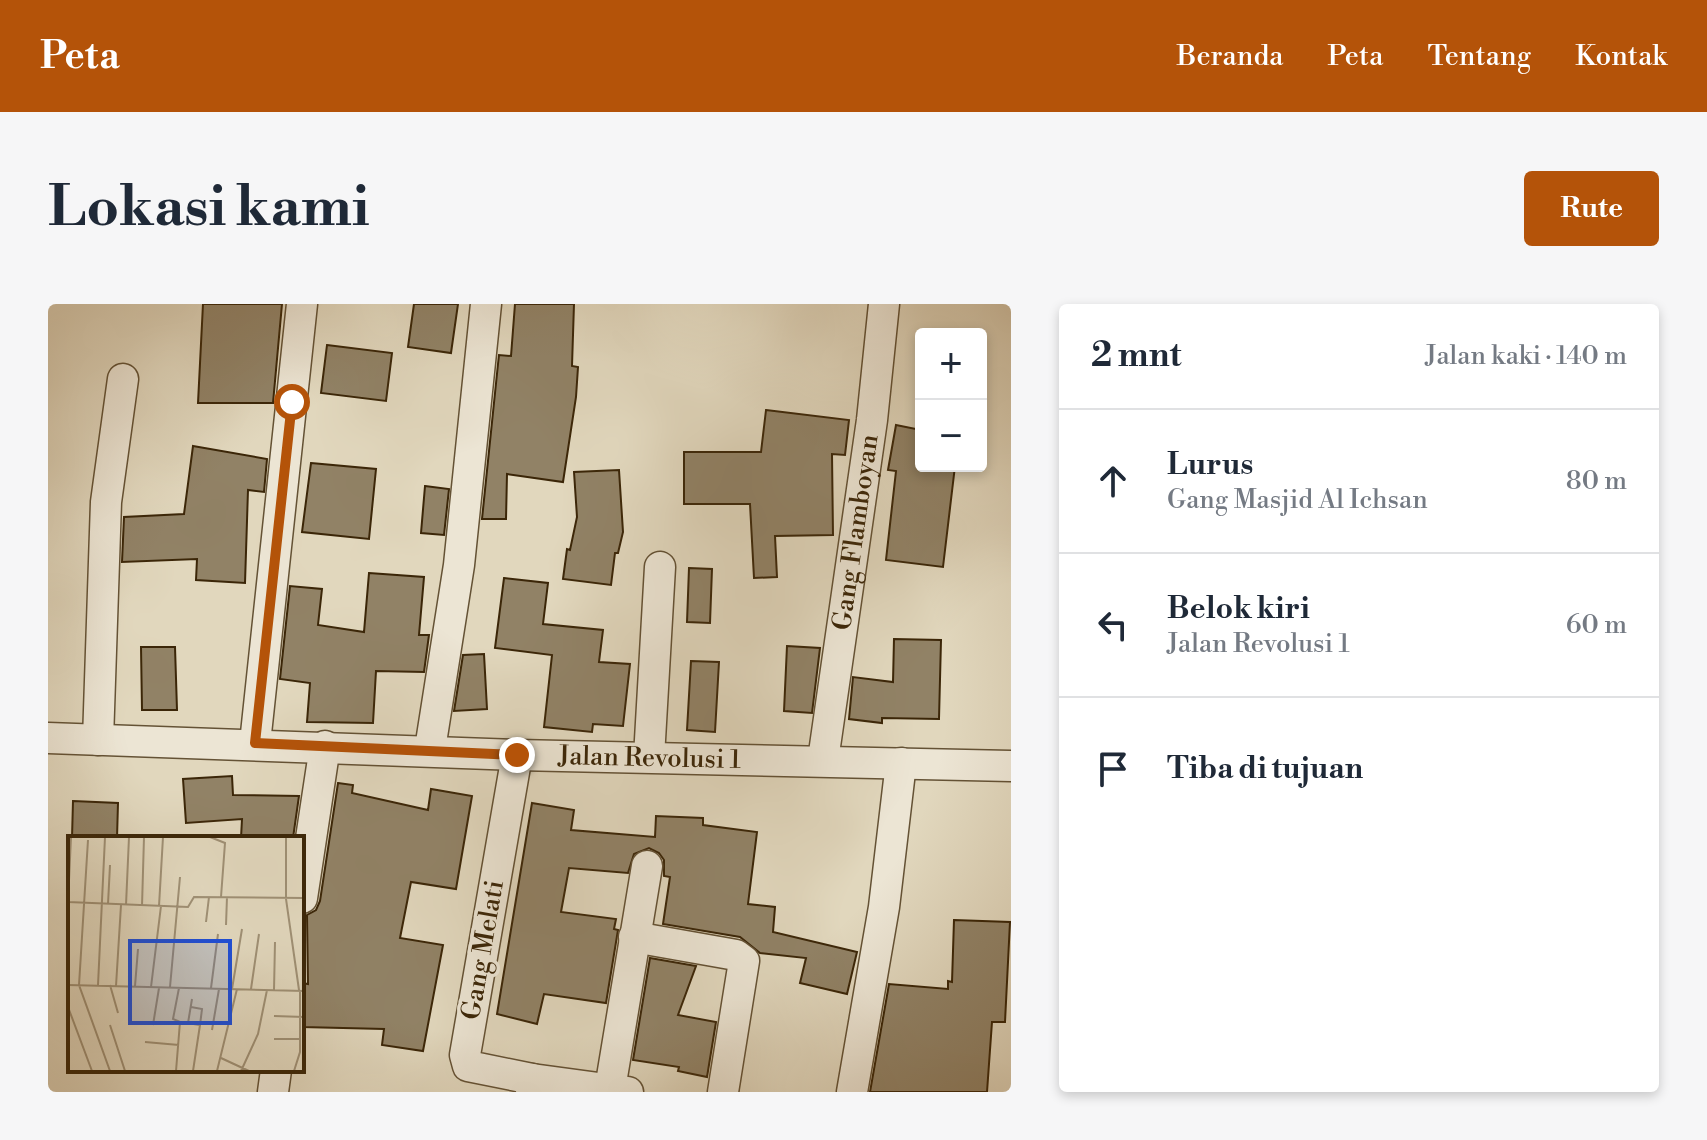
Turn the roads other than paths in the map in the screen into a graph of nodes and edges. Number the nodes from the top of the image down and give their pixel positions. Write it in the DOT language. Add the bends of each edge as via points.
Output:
graph roads {
  1 [pos="302,304"];
  2 [pos="486,304"];
  3 [pos="884,304"];
  4 [pos="123,379"];
  5 [pos="660,567"];
  6 [pos="48,738"];
  7 [pos="98,740"];
  8 [pos="255,743"];
  9 [pos="325,746"];
  10 [pos="430,749"];
  11 [pos="517,755"];
  12 [pos="649,757"];
  13 [pos="823,760"];
  14 [pos="901,763"];
  15 [pos="1011,766"];
  16 [pos="647,866"];
  17 [pos="304,885"];
  18 [pos="634,937"];
  19 [pos="276,1072"];
  20 [pos="532,1085"];
  21 [pos="619,1091"];
  22 [pos="273,1092"];
  23 [pos="723,1092"];
  24 [pos="852,1092"];
  1 -- 8 [label="street"];
  2 -- 10 [label="street" via="459,565"];
  3 -- 13 [label="street, Gang Flamboyan"];
  4 -- 7 [label="street" via="106,502"];
  5 -- 12 [label="street"];
  6 -- 7 [label="street, Jalan Revolusi 1"];
  7 -- 8 [label="street, Jalan Revolusi 1"];
  8 -- 9 [label="street, Jalan Revolusi 1"];
  9 -- 10 [label="street, Jalan Revolusi 1"];
  9 -- 17 [label="street"];
  10 -- 11 [label="street, Jalan Revolusi 1"];
  11 -- 12 [label="street, Jalan Revolusi 1"];
  11 -- 20 [label="street, Gang Melati" via="465,1055 468,1066 478,1071"];
  12 -- 13 [label="street, Jalan Revolusi 1"];
  13 -- 14 [label="street, Jalan Revolusi 1"];
  14 -- 15 [label="street, Jalan Revolusi 1"];
  14 -- 24 [label="street" via="884,907"];
  16 -- 18 [label="street"];
  18 -- 21 [label="street"];
  18 -- 23 [label="street" via="736,955 744,961"];
  19 -- 22 [label="street"];
  20 -- 21 [label="street, Gang Melati"];
}
